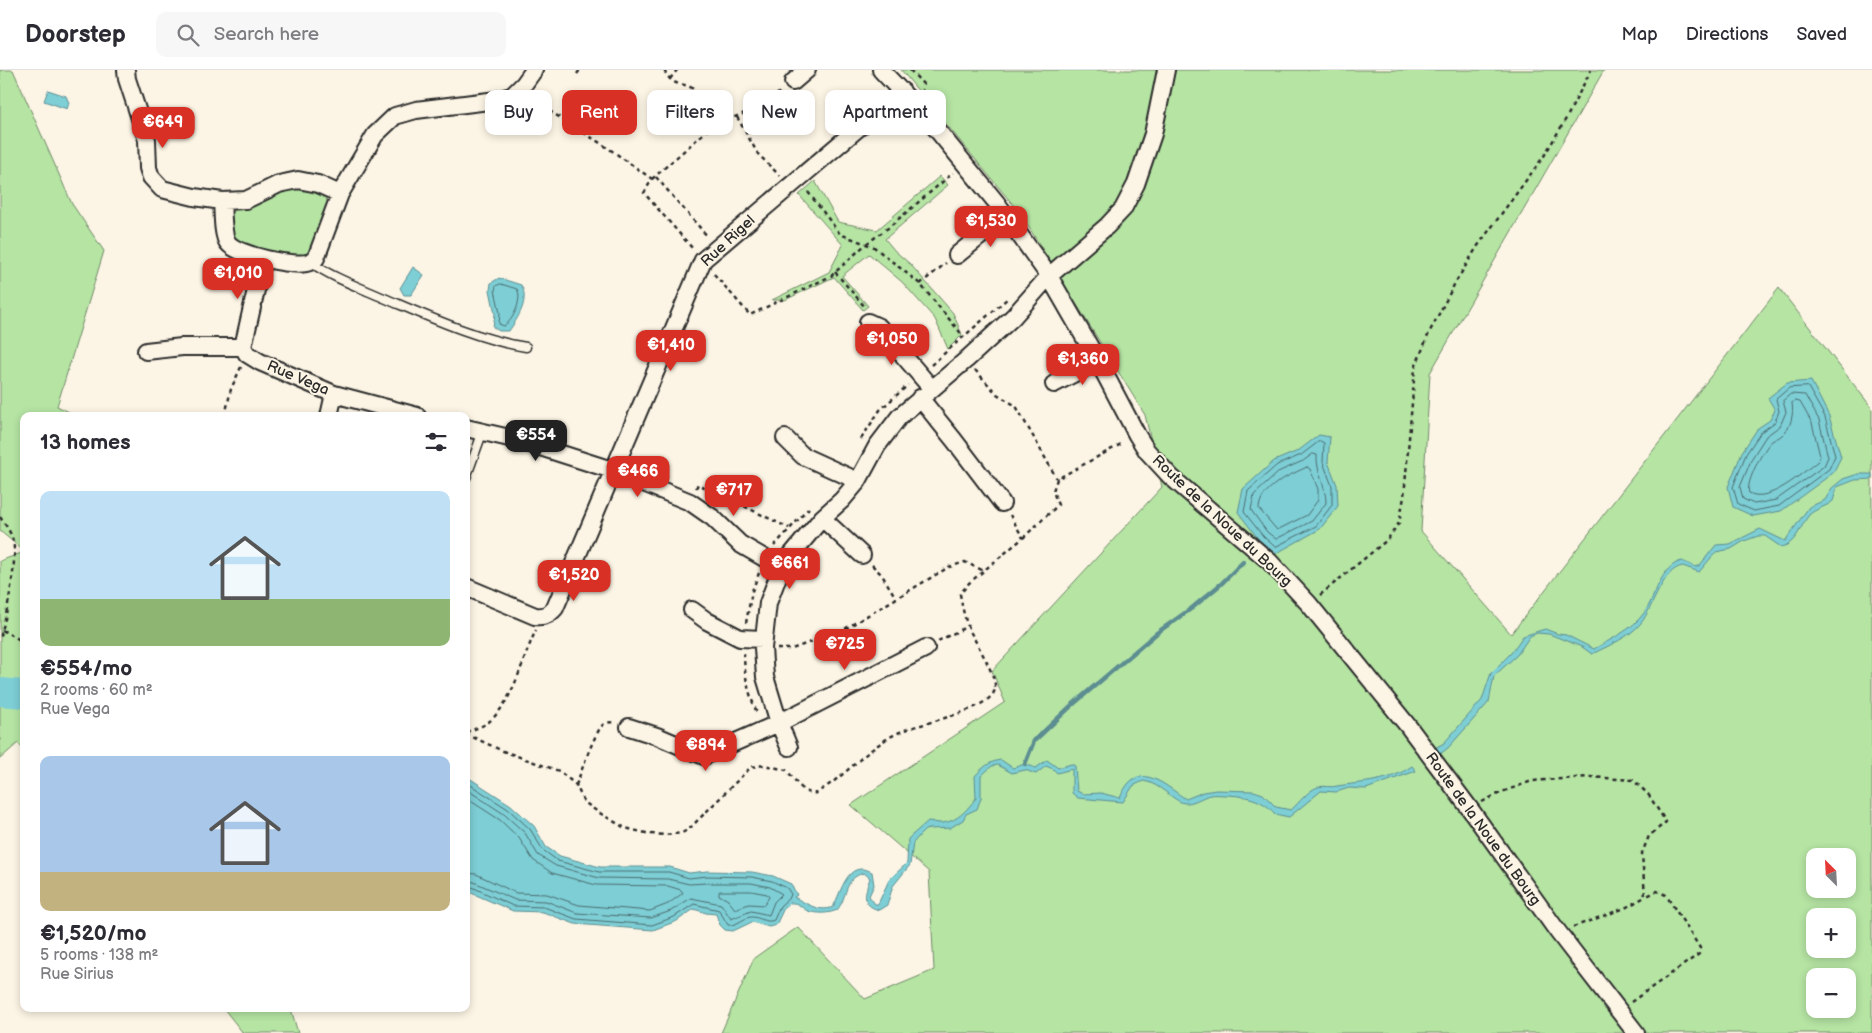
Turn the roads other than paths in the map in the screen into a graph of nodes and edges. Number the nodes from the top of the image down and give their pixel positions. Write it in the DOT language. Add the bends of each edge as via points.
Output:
graph roads {
  1 [pos="126,70"];
  2 [pos="534,70"];
  3 [pos="807,70"];
  4 [pos="881,70"];
  5 [pos="1166,70"];
  6 [pos="793,82"];
  7 [pos="901,90"];
  8 [pos="850,135"];
  9 [pos="941,135"];
  10 [pos="340,194"];
  11 [pos="222,201"];
  12 [pos="1005,216"];
  13 [pos="957,255"];
  14 [pos="263,259"];
  15 [pos="310,262"];
  16 [pos="1049,276"];
  17 [pos="868,322"];
  18 [pos="526,347"];
  19 [pos="245,350"];
  20 [pos="146,351"];
  21 [pos="1098,361"];
  22 [pos="1054,384"];
  23 [pos="334,394"];
  24 [pos="926,394"];
  25 [pos="330,412"];
  26 [pos="402,412"];
  27 [pos="470,429"];
  28 [pos="484,432"];
  29 [pos="784,438"];
  30 [pos="470,468"];
  31 [pos="612,470"];
  32 [pos="858,481"];
  33 [pos="1002,503"];
  34 [pos="822,518"];
  35 [pos="862,555"];
  36 [pos="782,566"];
  37 [pos="470,589"];
  38 [pos="692,610"];
  39 [pos="763,644"];
  40 [pos="926,648"];
  41 [pos="779,723"];
  42 [pos="629,727"];
  43 [pos="789,747"];
  44 [pos="1636,1033"];
  1 -- 11 [label="street" via="147,140 148,168 156,184 194,197"];
  2 -- 10 [label="street" via="512,96 395,116 375,135"];
  3 -- 6 [label="street"];
  4 -- 7 [label="street, Route de la Noue du Bourg"];
  5 -- 16 [label="street" via="1153,134 1136,184 1123,209"];
  8 -- 31 [label="street, Rue Rigel" via="703,260"];
  9 -- 12 [label="street, Route de la Noue du Bourg"];
  10 -- 11 [label="street" via="318,184 298,180 279,184 246,200"];
  10 -- 15 [label="street" via="316,258"];
  11 -- 14 [label="street" via="228,244"];
  12 -- 13 [label="street"];
  12 -- 16 [label="street, Route de la Noue du Bourg"];
  14 -- 15 [label="street" via="302,264"];
  14 -- 19 [label="street"];
  15 -- 18 [label="lane" via="337,278 441,321"];
  16 -- 21 [label="street, Route de la Noue du Bourg"];
  16 -- 24 [label="street" via="1013,317"];
  17 -- 24 [label="street" via="879,327"];
  19 -- 20 [label="street" via="191,347"];
  19 -- 23 [label="street, Rue Vega" via="260,362"];
  21 -- 22 [label="street"];
  21 -- 44 [label="street, Route de la Noue du Bourg" via="1147,451 1269,561 1309,604 1408,726"];
  23 -- 25 [label="street"];
  23 -- 26 [label="street, Rue Vega"];
  24 -- 32 [label="street" via="899,417 877,446"];
  24 -- 33 [label="street" via="954,440"];
  27 -- 28 [label="street"];
  28 -- 30 [label="lane"];
  28 -- 31 [label="street"];
  29 -- 32 [label="street" via="803,456"];
  31 -- 36 [label="street" via="690,502 707,513 740,544"];
  31 -- 37 [label="street, Rue Rigel" via="551,613 536,616"];
  32 -- 34 [label="street"];
  34 -- 35 [label="street"];
  34 -- 36 [label="street"];
  36 -- 39 [label="street" via="768,603"];
  38 -- 39 [label="street" via="740,638"];
  39 -- 41 [label="street" via="765,677"];
  40 -- 41 [label="street"];
  41 -- 42 [label="street" via="704,756"];
  41 -- 43 [label="street"];
}
